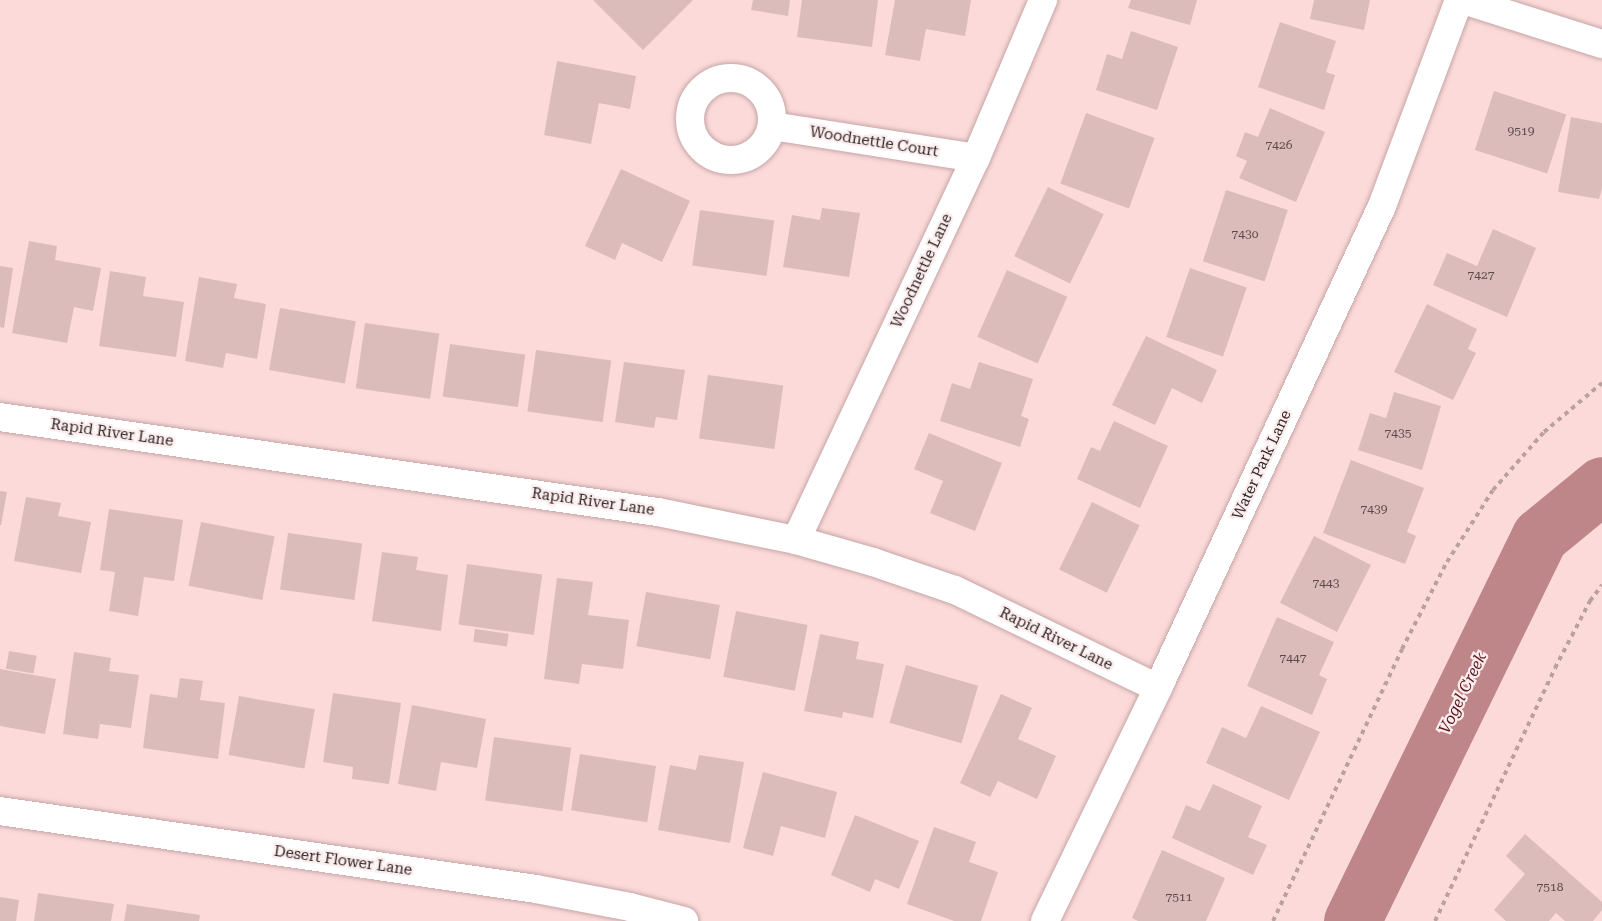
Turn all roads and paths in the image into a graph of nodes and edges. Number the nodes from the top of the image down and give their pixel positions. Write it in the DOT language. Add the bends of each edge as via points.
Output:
graph roads {
  1 [pos="1043,0"];
  2 [pos="1459,0"];
  3 [pos="1463,0"];
  4 [pos="1602,44"];
  5 [pos="772,126"];
  6 [pos="976,158"];
  7 [pos="1602,383"];
  8 [pos="0,417"];
  9 [pos="796,540"];
  10 [pos="1602,585"];
  11 [pos="1158,688"];
  12 [pos="0,811"];
  13 [pos="684,921"];
  14 [pos="1044,921"];
  15 [pos="1273,921"];
  16 [pos="1435,921"];
  1 -- 6 [label="street, Woodnettle Lane"];
  2 -- 11 [label="street, Water Park Lane" via="1382,206"];
  3 -- 4 [label="street"];
  5 -- 6 [label="street, Woodnettle Court"];
  6 -- 9 [label="street, Woodnettle Lane"];
  7 -- 15 [label="path" via="1544,432 1493,490 1447,562"];
  8 -- 9 [label="street, Rapid River Lane" via="658,512"];
  9 -- 11 [label="street, Rapid River Lane" via="955,590"];
  10 -- 16 [label="path" via="1555,668"];
  11 -- 14 [label="street, Water Park Lane"];
  12 -- 13 [label="street, Desert Flower Lane" via="536,890"];
}
